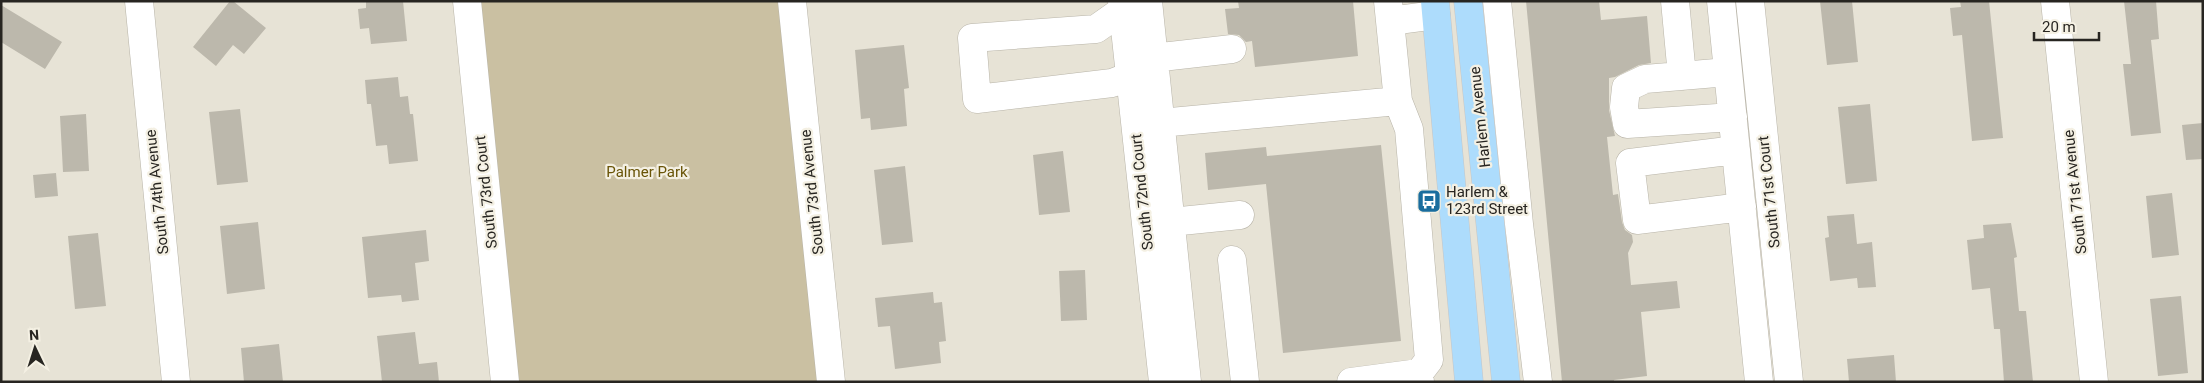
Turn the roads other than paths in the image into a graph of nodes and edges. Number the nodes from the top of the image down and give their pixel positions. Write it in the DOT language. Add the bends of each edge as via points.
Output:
graph roads {
  1 [pos="139,1"];
  2 [pos="467,1"];
  3 [pos="792,1"];
  4 [pos="1468,1"];
  5 [pos="1497,1"];
  6 [pos="1676,1"];
  7 [pos="1721,1"];
  8 [pos="1750,1"];
  9 [pos="2055,1"];
  10 [pos="1131,4"];
  11 [pos="1436,8"];
  12 [pos="1389,11"];
  13 [pos="1232,49"];
  14 [pos="1137,65"];
  15 [pos="1728,72"];
  16 [pos="1682,76"];
  17 [pos="1398,101"];
  18 [pos="1733,117"];
  19 [pos="1160,123"];
  20 [pos="1736,150"];
  21 [pos="1742,207"];
  22 [pos="1240,215"];
  23 [pos="1170,222"];
  24 [pos="1232,260"];
  25 [pos="1527,292"];
  26 [pos="1498,297"];
  27 [pos="1419,378"];
  28 [pos="176,382"];
  29 [pos="505,382"];
  30 [pos="831,382"];
  31 [pos="1163,382"];
  32 [pos="1187,382"];
  33 [pos="1245,382"];
  34 [pos="1351,382"];
  35 [pos="1469,382"];
  36 [pos="1506,382"];
  37 [pos="1538,382"];
  38 [pos="1759,382"];
  39 [pos="1789,382"];
  40 [pos="2094,382"];
  1 -- 28 [label="street, South 74th Avenue"];
  2 -- 29 [label="street, South 73rd Court"];
  3 -- 30 [label="street, South 73rd Avenue"];
  4 -- 26 [label="main road, Harlem Avenue"];
  5 -- 25 [label="street"];
  6 -- 16 [label="street"];
  7 -- 15 [label="street, South 71st Court"];
  8 -- 39 [label="street, South 71st Court"];
  9 -- 40 [label="street, South 71st Avenue"];
  10 -- 14 [label="street, South 72nd Court"];
  10 -- 14 [label="street" via="1096,28 972,38 978,99 1112,83"];
  11 -- 12 [label="street"];
  11 -- 35 [label="main road"];
  12 -- 17 [label="street"];
  13 -- 14 [label="street"];
  14 -- 19 [label="street, South 72nd Court"];
  14 -- 31 [label="street, South 72nd Court"];
  15 -- 16 [label="street"];
  15 -- 18 [label="street, South 71st Court"];
  16 -- 18 [label="street" via="1645,79 1626,88 1626,124"];
  17 -- 19 [label="street"];
  17 -- 27 [label="street" via="1410,129 1429,360"];
  18 -- 20 [label="street, South 71st Court"];
  19 -- 23 [label="street, South 72nd Court"];
  20 -- 21 [label="street, South 71st Court"];
  20 -- 21 [label="street" via="1630,163 1637,220"];
  21 -- 38 [label="street, South 71st Court"];
  22 -- 23 [label="street"];
  23 -- 32 [label="street, South 72nd Court"];
  24 -- 33 [label="street"];
  25 -- 26 [label="street"];
  25 -- 37 [label="street"];
  26 -- 36 [label="main road, Harlem Avenue"];
  27 -- 34 [label="street"];
}
